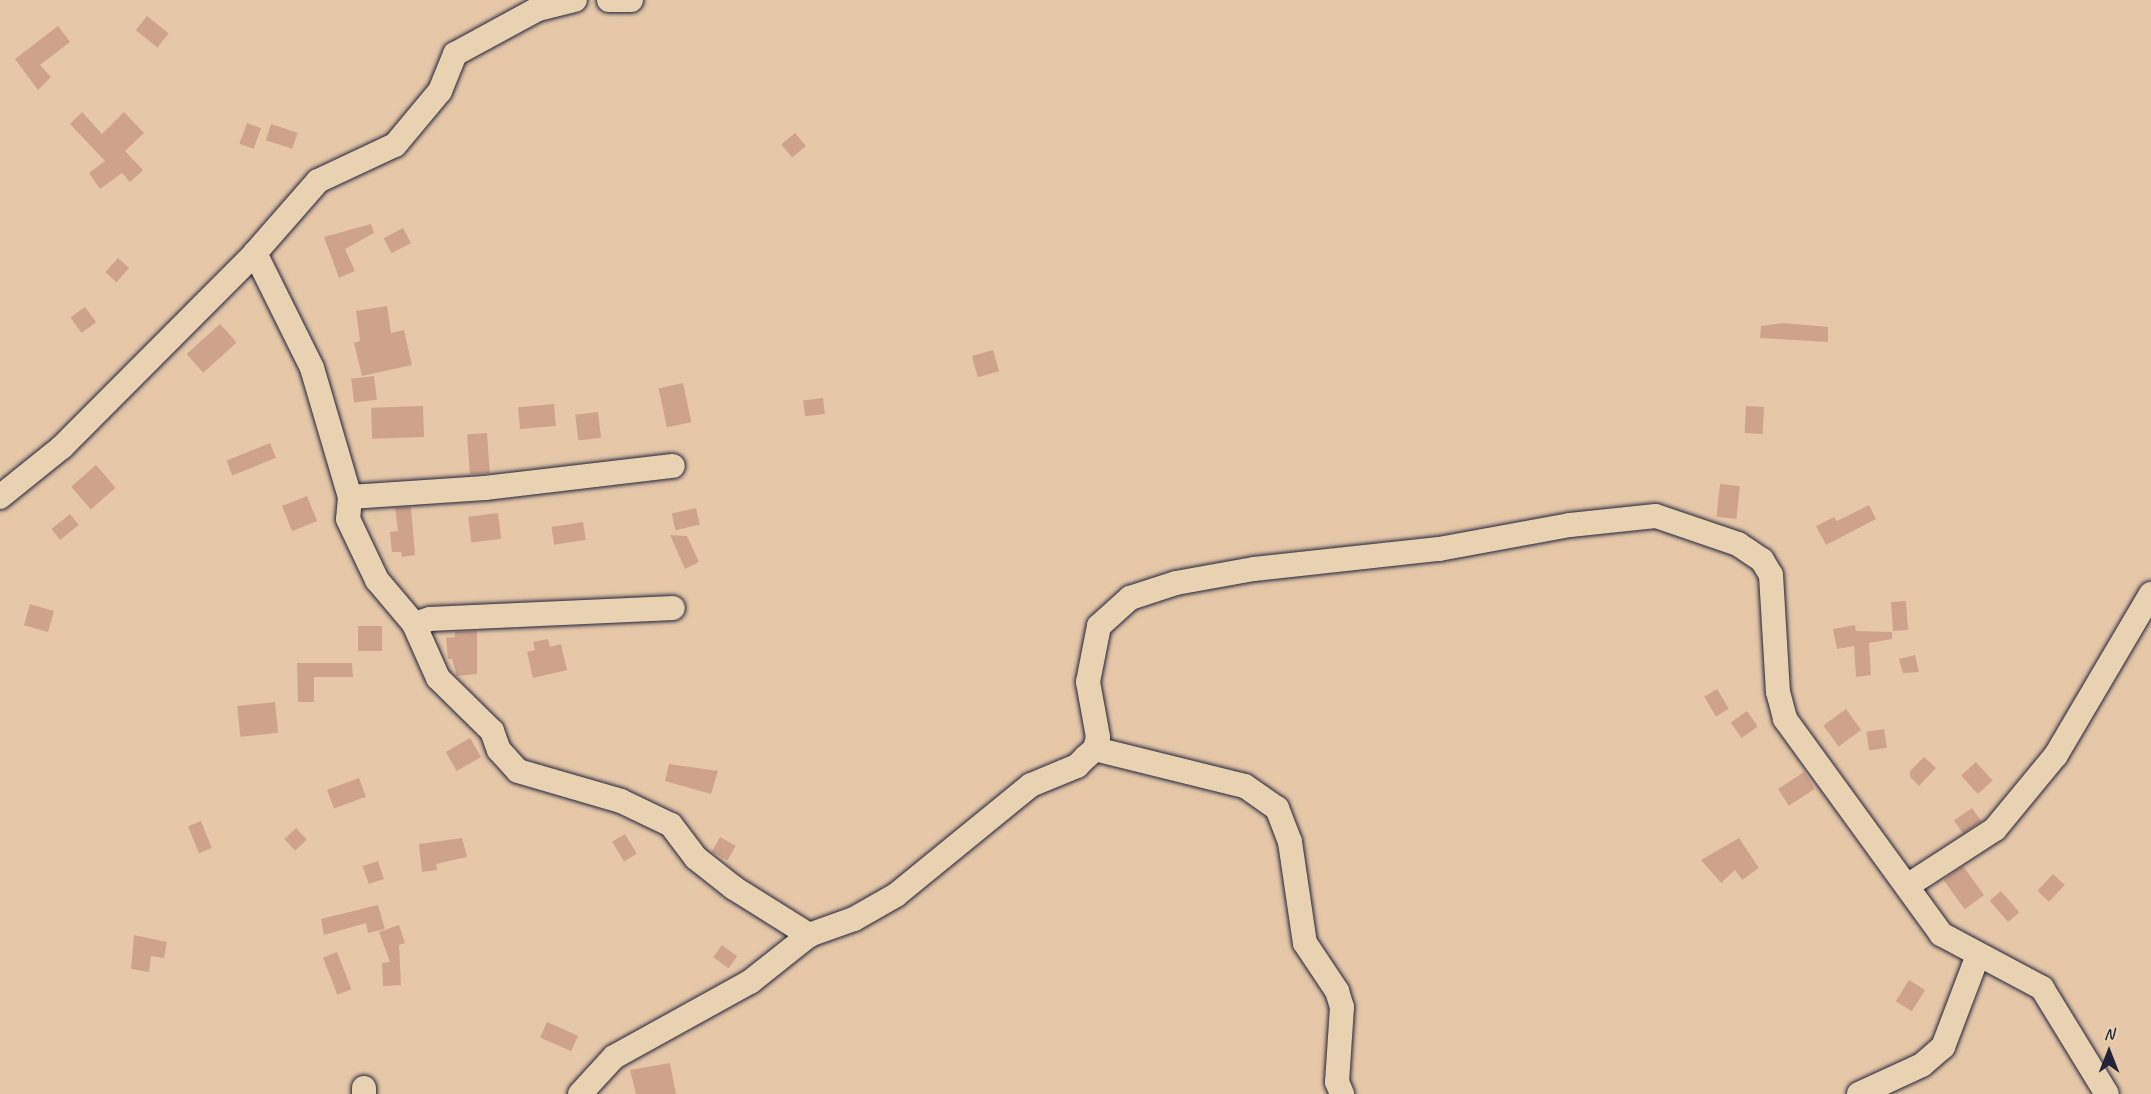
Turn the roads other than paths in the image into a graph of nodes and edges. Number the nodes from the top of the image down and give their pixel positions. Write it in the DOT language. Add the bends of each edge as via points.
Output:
graph roads {
  1 [pos="575,0"];
  2 [pos="609,0"];
  3 [pos="631,0"];
  4 [pos="255,253"];
  5 [pos="673,466"];
  6 [pos="0,496"];
  7 [pos="350,497"];
  8 [pos="2151,594"];
  9 [pos="673,608"];
  10 [pos="414,624"];
  11 [pos="1095,749"];
  12 [pos="1907,886"];
  13 [pos="809,935"];
  14 [pos="1978,955"];
  15 [pos="580,1094"];
  16 [pos="1342,1094"];
  17 [pos="1859,1094"];
  18 [pos="2107,1094"];
  1 -- 4 [label="street" via="538,9 455,54 440,91 395,145 318,181"];
  2 -- 3 [label="street"];
  4 -- 6 [label="street" via="62,447"];
  4 -- 7 [label="street" via="312,368"];
  5 -- 7 [label="street" via="485,488"];
  7 -- 10 [label="street" via="348,519 377,580"];
  8 -- 12 [label="street" via="2056,755 1995,829"];
  9 -- 10 [label="street" via="430,618"];
  10 -- 13 [label="street" via="438,678 492,731 500,750 518,771 621,801 671,825 703,864"];
  11 -- 12 [label="street" via="1098,737 1088,682 1099,626 1130,598 1176,583 1254,569 1439,549 1570,525 1656,516 1738,544 1762,560 1771,575 1778,692 1785,719"];
  11 -- 13 [label="street" via="1077,766 1031,785 896,895 854,919"];
  11 -- 16 [label="street" via="1245,786 1277,808 1290,842 1305,943 1337,991 1342,1007 1337,1082"];
  12 -- 14 [label="street" via="1941,934"];
  13 -- 15 [label="street" via="750,982 614,1057"];
  14 -- 17 [label="street" via="1943,1047 1922,1065"];
  14 -- 18 [label="street" via="2042,988"];
}
